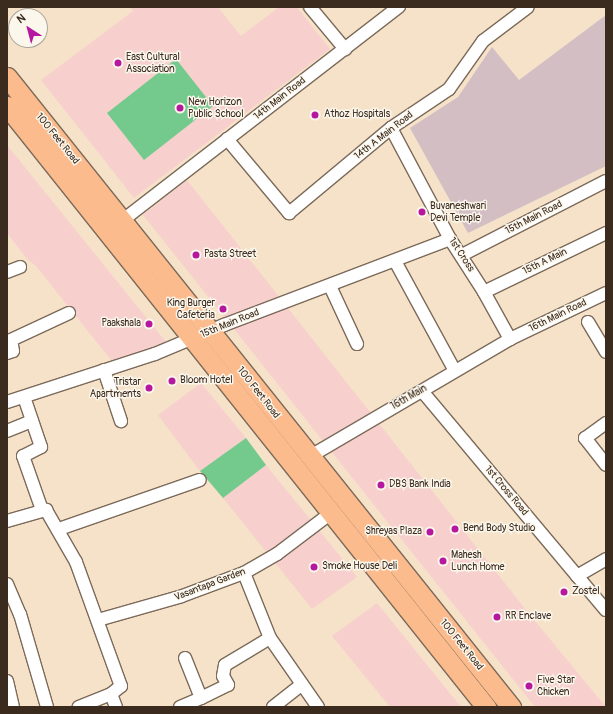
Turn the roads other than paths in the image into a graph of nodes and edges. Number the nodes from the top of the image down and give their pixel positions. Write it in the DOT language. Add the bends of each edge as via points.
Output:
graph roads {
  1 [pos="310,7"];
  2 [pos="399,7"];
  3 [pos="528,7"];
  4 [pos="345,49"];
  5 [pos="7,77"];
  6 [pos="7,106"];
  7 [pos="391,128"];
  8 [pos="227,139"];
  9 [pos="606,180"];
  10 [pos="123,220"];
  11 [pos="606,233"];
  12 [pos="450,239"];
  13 [pos="462,255"];
  14 [pos="395,261"];
  15 [pos="20,267"];
  16 [pos="7,272"];
  17 [pos="330,286"];
  18 [pos="484,292"];
  19 [pos="606,293"];
  20 [pos="69,313"];
  21 [pos="588,322"];
  22 [pos="210,332"];
  23 [pos="9,337"];
  24 [pos="192,339"];
  25 [pos="510,339"];
  26 [pos="357,344"];
  27 [pos="606,352"];
  28 [pos="7,354"];
  29 [pos="104,370"];
  30 [pos="455,371"];
  31 [pos="422,391"];
  32 [pos="24,397"];
  33 [pos="7,402"];
  34 [pos="121,420"];
  35 [pos="32,422"];
  36 [pos="606,423"];
  37 [pos="7,431"];
  38 [pos="309,457"];
  39 [pos="606,466"];
  40 [pos="200,480"];
  41 [pos="42,510"];
  42 [pos="331,513"];
  43 [pos="7,521"];
  44 [pos="59,529"];
  45 [pos="606,559"];
  46 [pos="244,573"];
  47 [pos="577,576"];
  48 [pos="7,584"];
  49 [pos="606,610"];
  50 [pos="98,620"];
  51 [pos="270,638"];
  52 [pos="185,658"];
  53 [pos="7,681"];
  54 [pos="301,685"];
  55 [pos="111,694"];
  56 [pos="201,698"];
  57 [pos="13,707"];
  58 [pos="47,707"];
  59 [pos="78,707"];
  60 [pos="116,707"];
  61 [pos="180,707"];
  62 [pos="273,707"];
  63 [pos="318,707"];
  64 [pos="486,707"];
  65 [pos="511,707"];
  1 -- 4 [label="street"];
  2 -- 4 [label="street, 14th Main Road"];
  3 -- 7 [label="street, 14th A Main Road" via="483,41 449,88"];
  4 -- 8 [label="street, 14th Main Road"];
  5 -- 10 [label="main road, 100 Feet Road"];
  6 -- 24 [label="main road, 100 Feet Road"];
  7 -- 8 [label="street, 14th A Main Road" via="288,213"];
  7 -- 12 [label="street, 1st Cross"];
  8 -- 10 [label="street, 14th Main Road"];
  9 -- 13 [label="street, 15th Main Road"];
  10 -- 22 [label="main road, 100 Feet Road"];
  11 -- 18 [label="street, 15th A Main"];
  12 -- 13 [label="street, 1st Cross"];
  12 -- 14 [label="street, 15th Main Road"];
  13 -- 18 [label="street, 1st Cross"];
  14 -- 17 [label="street, 15th Main Road"];
  14 -- 30 [label="street"];
  15 -- 16 [label="street"];
  17 -- 22 [label="street, 15th Main Road"];
  17 -- 26 [label="street"];
  18 -- 25 [label="street, 1st Cross"];
  19 -- 25 [label="street, 16th Main Road"];
  20 -- 23 [label="street"];
  21 -- 27 [label="street"];
  22 -- 24 [label="street, 15th Main Road"];
  22 -- 38 [label="main road, 100 Feet Road"];
  23 -- 28 [label="street" via="13,351"];
  24 -- 29 [label="street, 15th Main Road"];
  24 -- 42 [label="main road, 100 Feet Road"];
  25 -- 30 [label="street, 16th Main"];
  29 -- 32 [label="street, 15th Main Road"];
  29 -- 34 [label="street"];
  30 -- 31 [label="street, 16th Main"];
  31 -- 38 [label="street, 16th Main"];
  31 -- 47 [label="street, 1st Cross Road"];
  32 -- 33 [label="street, 15th Main Road"];
  32 -- 35 [label="street"];
  35 -- 37 [label="street"];
  35 -- 41 [label="street" via="41,448 23,456"];
  36 -- 39 [label="street" via="584,438"];
  38 -- 65 [label="main road, 100 Feet Road"];
  40 -- 44 [label="street"];
  41 -- 43 [label="street"];
  41 -- 44 [label="street" via="46,510"];
  42 -- 46 [label="street, Vasantapa Garden" via="277,554"];
  42 -- 64 [label="main road, 100 Feet Road"];
  44 -- 50 [label="street" via="76,562"];
  45 -- 47 [label="street"];
  46 -- 50 [label="street, Vasantapa Garden" via="182,596"];
  46 -- 51 [label="street"];
  47 -- 49 [label="street, 1st Cross Road"];
  48 -- 58 [label="street" via="20,614"];
  50 -- 55 [label="street" via="121,686"];
  51 -- 54 [label="street"];
  51 -- 56 [label="street" via="224,664 223,676 228,685"];
  52 -- 56 [label="street"];
  53 -- 57 [label="street"];
  54 -- 62 [label="street"];
  54 -- 63 [label="street"];
  55 -- 59 [label="street"];
  55 -- 60 [label="street"];
  56 -- 61 [label="street"];
}
